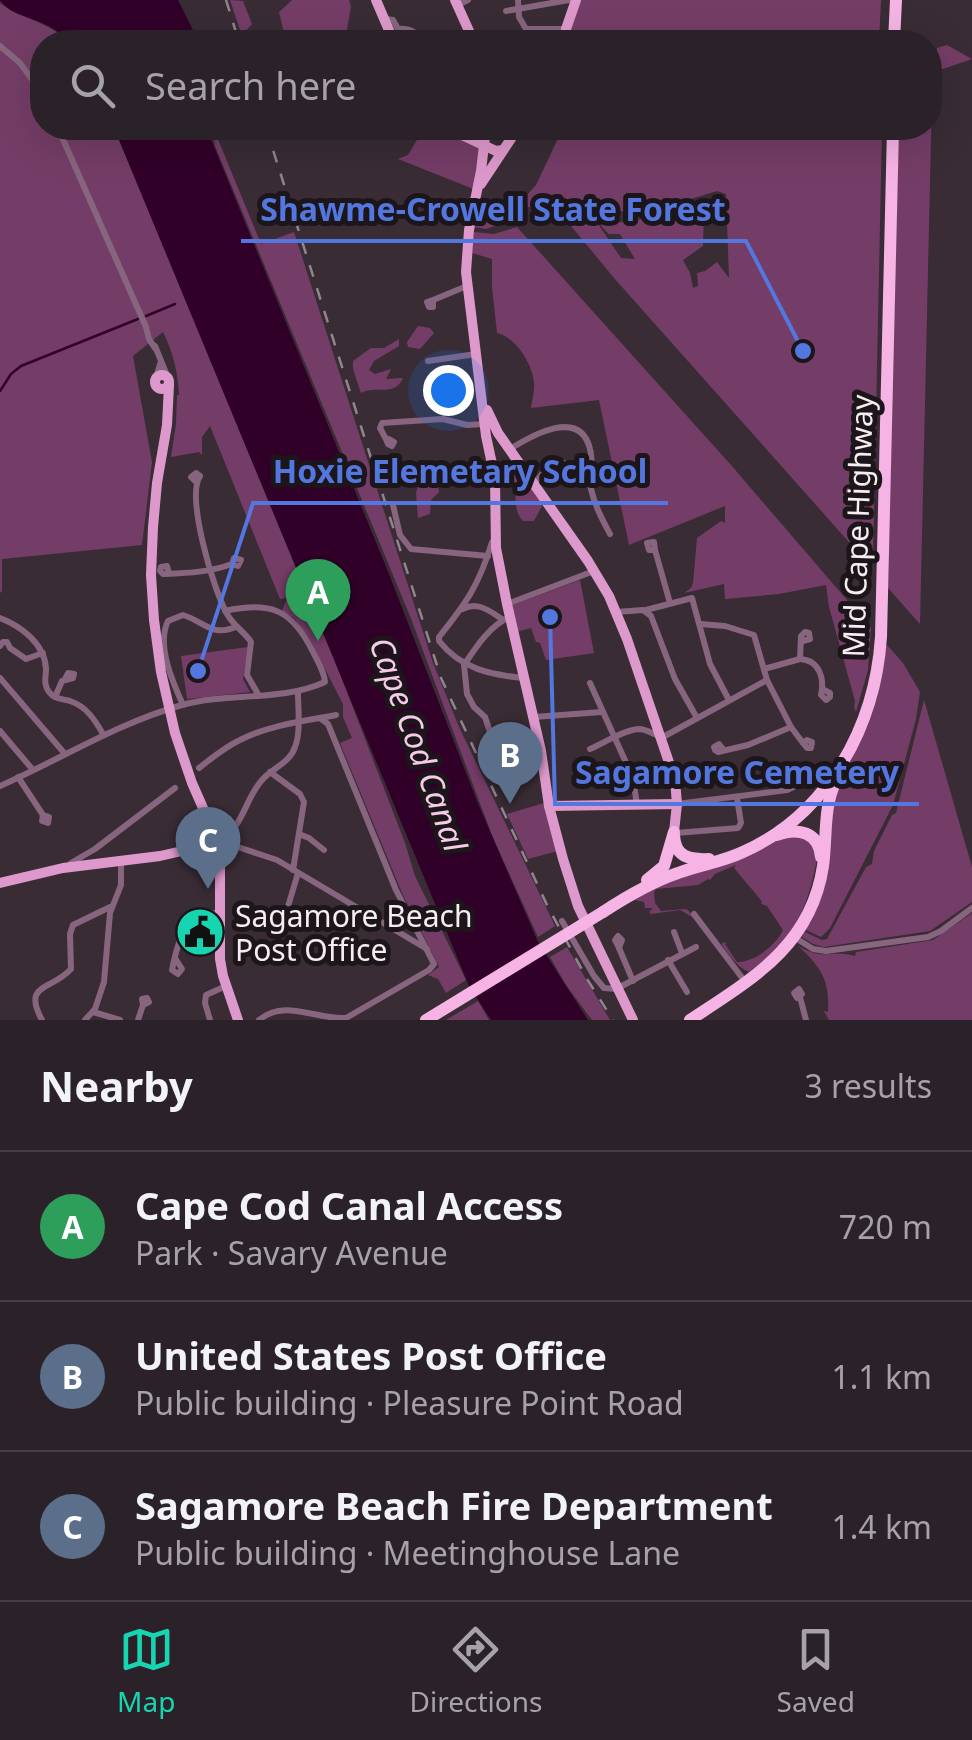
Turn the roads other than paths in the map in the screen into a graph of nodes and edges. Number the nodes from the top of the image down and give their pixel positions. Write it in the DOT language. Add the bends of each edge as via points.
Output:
graph roads {
  1 [pos="376,0"];
  2 [pos="518,0"];
  3 [pos="893,0"];
  4 [pos="460,2"];
  5 [pos="548,2"];
  6 [pos="571,2"];
  7 [pos="518,10"];
  8 [pos="506,11"];
  9 [pos="386,20"];
  10 [pos="398,29"];
  11 [pos="566,29"];
  12 [pos="390,30"];
  13 [pos="411,30"];
  14 [pos="470,30"];
  15 [pos="892,30"];
  16 [pos="0,46"];
  17 [pos="30,77"];
  18 [pos="63,140"];
  19 [pos="481,140"];
  20 [pos="510,140"];
  21 [pos="890,140"];
  22 [pos="890,140"];
  23 [pos="502,151"];
  24 [pos="478,189"];
  25 [pos="467,286"];
  26 [pos="433,300"];
  27 [pos="477,354"];
  28 [pos="428,361"];
  29 [pos="163,382"];
  30 [pos="484,399"];
  31 [pos="485,424"];
  32 [pos="498,433"];
  33 [pos="387,440"];
  34 [pos="510,449"];
  35 [pos="590,475"];
  36 [pos="196,482"];
  37 [pos="534,484"];
  38 [pos="393,506"];
  39 [pos="610,534"];
  40 [pos="494,536"];
  41 [pos="656,550"];
  42 [pos="488,556"];
  43 [pos="232,564"];
  44 [pos="595,571"];
  45 [pos="211,572"];
  46 [pos="169,574"];
  47 [pos="473,591"];
  48 [pos="670,603"];
  49 [pos="507,604"];
  50 [pos="478,605"];
  51 [pos="463,609"];
  52 [pos="646,610"];
  53 [pos="225,612"];
  54 [pos="616,612"];
  55 [pos="0,618"];
  56 [pos="506,618"];
  57 [pos="700,624"];
  58 [pos="236,627"];
  59 [pos="802,641"];
  60 [pos="0,646"];
  61 [pos="43,654"];
  62 [pos="800,659"];
  63 [pos="464,664"];
  64 [pos="764,669"];
  65 [pos="0,678"];
  66 [pos="65,678"];
  67 [pos="524,678"];
  68 [pos="766,680"];
  69 [pos="590,684"];
  70 [pos="822,689"];
  71 [pos="298,692"];
  72 [pos="258,694"];
  73 [pos="55,697"];
  74 [pos="730,700"];
  75 [pos="183,704"];
  76 [pos="169,709"];
  77 [pos="602,712"];
  78 [pos="336,715"];
  79 [pos="533,717"];
  80 [pos="320,718"];
  81 [pos="697,718"];
  82 [pos="297,723"];
  83 [pos="791,726"];
  84 [pos="652,727"];
  85 [pos="103,734"];
  86 [pos="858,734"];
  87 [pos="2,736"];
  88 [pos="614,738"];
  89 [pos="661,738"];
  90 [pos="803,743"];
  91 [pos="590,749"];
  92 [pos="723,749"];
  93 [pos="65,754"];
  94 [pos="628,765"];
  95 [pos="199,768"];
  96 [pos="33,770"];
  97 [pos="270,772"];
  98 [pos="606,775"];
  99 [pos="18,777"];
  100 [pos="507,778"];
  101 [pos="2,782"];
  102 [pos="810,783"];
  103 [pos="175,788"];
  104 [pos="737,798"];
  105 [pos="677,804"];
  106 [pos="548,806"];
  107 [pos="637,806"];
  108 [pos="43,815"];
  109 [pos="674,832"];
  110 [pos="299,834"];
  111 [pos="229,835"];
  112 [pos="762,842"];
  113 [pos="217,843"];
  114 [pos="324,850"];
  115 [pos="710,859"];
  116 [pos="120,862"];
  117 [pos="58,869"];
  118 [pos="295,872"];
  119 [pos="0,883"];
  120 [pos="111,907"];
  121 [pos="608,908"];
  122 [pos="972,908"];
  123 [pos="286,913"];
  124 [pos="220,914"];
  125 [pos="694,914"];
  126 [pos="562,920"];
  127 [pos="674,932"];
  128 [pos="420,935"];
  129 [pos="793,936"];
  130 [pos="406,939"];
  131 [pos="696,947"];
  132 [pos="620,948"];
  133 [pos="428,950"];
  134 [pos="682,953"];
  135 [pos="175,958"];
  136 [pos="668,960"];
  137 [pos="746,980"];
  138 [pos="634,981"];
  139 [pos="616,989"];
  140 [pos="227,990"];
  141 [pos="687,992"];
  142 [pos="800,998"];
  143 [pos="143,1005"];
  144 [pos="93,1012"];
  145 [pos="294,1016"];
  146 [pos="42,1020"];
  147 [pos="85,1020"];
  148 [pos="120,1020"];
  149 [pos="138,1020"];
  150 [pos="210,1020"];
  151 [pos="236,1020"];
  152 [pos="258,1020"];
  153 [pos="426,1020"];
  154 [pos="633,1020"];
  155 [pos="687,1020"];
  156 [pos="806,1020"];
  1 -- 9 [label="main road"];
  2 -- 7 [label="street"];
  3 -- 15 [label="highway"];
  4 -- 14 [label="main road"];
  5 -- 6 [label="street"];
  5 -- 7 [label="street"];
  6 -- 11 [label="main road"];
  7 -- 8 [label="street"];
  7 -- 11 [label="street" via="526,28"];
  9 -- 10 [label="street"];
  9 -- 12 [label="main road"];
  10 -- 13 [label="street"];
  16 -- 17 [label="street"];
  18 -- 29 [label="street" via="155,348"];
  19 -- 23 [label="main road"];
  19 -- 24 [label="main road"];
  20 -- 23 [label="main road"];
  21 -- 86 [label="highway, Mid Cape Highway" via="880,646"];
  22 -- 115 [label="highway, Mid Cape Highway" via="868,690 847,743 814,791 763,834"];
  23 -- 24 [label="main road"];
  24 -- 25 [label="main road"];
  25 -- 26 [label="street"];
  25 -- 27 [label="main road"];
  27 -- 28 [label="street"];
  27 -- 30 [label="main road"];
  29 -- 76 [label="main road" via="168,402 151,580"];
  30 -- 31 [label="main road"];
  30 -- 32 [label="main road"];
  31 -- 32 [label="main road"];
  31 -- 33 [label="street" via="382,423"];
  31 -- 40 [label="main road" via="496,481"];
  32 -- 34 [label="main road"];
  34 -- 35 [label="street" via="541,431 567,428 589,444"];
  34 -- 37 [label="main road"];
  35 -- 37 [label="street" via="577,478 574,466 564,463"];
  35 -- 39 [label="street"];
  36 -- 45 [label="street"];
  37 -- 44 [label="main road"];
  38 -- 42 [label="street" via="411,550"];
  40 -- 42 [label="street"];
  40 -- 49 [label="main road"];
  41 -- 48 [label="street"];
  42 -- 47 [label="street"];
  43 -- 45 [label="street"];
  44 -- 49 [label="street"];
  44 -- 54 [label="main road"];
  45 -- 46 [label="street"];
  45 -- 53 [label="street"];
  47 -- 50 [label="street"];
  47 -- 51 [label="street"];
  48 -- 52 [label="street"];
  48 -- 57 [label="street" via="692,598"];
  49 -- 56 [label="main road"];
  50 -- 51 [label="street"];
  50 -- 56 [label="street"];
  51 -- 63 [label="street" via="439,640"];
  52 -- 54 [label="street"];
  52 -- 81 [label="street"];
  53 -- 58 [label="street"];
  53 -- 71 [label="street" via="274,610 302,632 326,680"];
  54 -- 84 [label="main road"];
  55 -- 61 [label="street"];
  56 -- 63 [label="street"];
  56 -- 67 [label="main road"];
  57 -- 64 [label="street" via="754,635"];
  57 -- 74 [label="street"];
  58 -- 72 [label="street" via="251,642 247,675"];
  58 -- 75 [label="street" via="216,631 183,615 168,622 163,634 170,678"];
  59 -- 62 [label="street"];
  60 -- 61 [label="street" via="7,642 26,659"];
  61 -- 73 [label="street" via="45,685"];
  62 -- 64 [label="street"];
  62 -- 70 [label="street" via="816,665"];
  63 -- 67 [label="street"];
  63 -- 100 [label="street" via="467,694 485,717"];
  64 -- 68 [label="street"];
  65 -- 93 [label="street"];
  66 -- 73 [label="street"];
  67 -- 79 [label="main road"];
  68 -- 74 [label="street"];
  68 -- 83 [label="street"];
  69 -- 77 [label="street"];
  71 -- 72 [label="street"];
  71 -- 82 [label="street"];
  72 -- 75 [label="street"];
  73 -- 85 [label="street" via="76,703"];
  74 -- 81 [label="street"];
  75 -- 76 [label="street"];
  76 -- 85 [label="street"];
  76 -- 113 [label="main road"];
  77 -- 79 [label="street"];
  77 -- 88 [label="street"];
  78 -- 80 [label="street"];
  79 -- 106 [label="main road"];
  80 -- 82 [label="street"];
  80 -- 128 [label="street"];
  81 -- 89 [label="street"];
  82 -- 95 [label="street" via="244,738"];
  82 -- 97 [label="street" via="293,753"];
  83 -- 90 [label="street"];
  83 -- 92 [label="street"];
  84 -- 88 [label="street"];
  84 -- 89 [label="main road"];
  85 -- 93 [label="street"];
  86 -- 112 [label="highway, Mid Cape Highway" via="814,800"];
  86 -- 129 [label="highway" via="831,791 821,878"];
  87 -- 96 [label="street"];
  88 -- 91 [label="street"];
  88 -- 94 [label="street"];
  89 -- 105 [label="main road"];
  93 -- 96 [label="street"];
  94 -- 98 [label="street"];
  94 -- 107 [label="street"];
  96 -- 99 [label="street"];
  97 -- 110 [label="street" via="302,798"];
  97 -- 111 [label="street"];
  99 -- 101 [label="street"];
  99 -- 108 [label="street"];
  102 -- 104 [label="street"];
  103 -- 117 [label="street"];
  104 -- 105 [label="street"];
  104 -- 109 [label="street" via="738,828"];
  105 -- 107 [label="main road"];
  105 -- 109 [label="main road"];
  106 -- 107 [label="main road"];
  106 -- 139 [label="main road" via="576,899"];
  109 -- 115 [label="highway" via="684,856"];
  109 -- 121 [label="highway" via="663,868"];
  110 -- 114 [label="street"];
  110 -- 118 [label="street"];
  111 -- 113 [label="street"];
  111 -- 118 [label="street" via="238,847"];
  112 -- 121 [label="highway, Mid Cape Highway"];
  112 -- 129 [label="highway" via="802,831 820,847 814,890"];
  113 -- 116 [label="main road"];
  113 -- 124 [label="main road"];
  115 -- 121 [label="highway, Mid Cape Highway" via="660,876"];
  116 -- 117 [label="main road"];
  116 -- 120 [label="street" via="121,885"];
  117 -- 119 [label="main road"];
  118 -- 123 [label="street"];
  118 -- 130 [label="street"];
  120 -- 144 [label="street" via="106,976"];
  120 -- 146 [label="street" via="72,925 71,969 34,998"];
  121 -- 153 [label="highway, Mid Cape Highway, bridge"];
  122 -- 129 [label="street" via="917,940 822,951"];
  124 -- 135 [label="street" via="196,915"];
  124 -- 140 [label="main road"];
  125 -- 137 [label="street"];
  126 -- 139 [label="street" via="594,976 604,988"];
  127 -- 134 [label="street"];
  128 -- 130 [label="street"];
  128 -- 133 [label="street"];
  129 -- 137 [label="highway" via="771,964"];
  130 -- 133 [label="street"];
  131 -- 134 [label="street"];
  132 -- 138 [label="street"];
  133 -- 145 [label="street" via="432,968 352,1016"];
  134 -- 136 [label="street"];
  136 -- 138 [label="street"];
  136 -- 141 [label="street"];
  137 -- 155 [label="highway"];
  138 -- 139 [label="street"];
  139 -- 154 [label="main road"];
  140 -- 150 [label="street" via="206,996"];
  140 -- 151 [label="main road"];
  142 -- 156 [label="street"];
  143 -- 149 [label="street"];
  144 -- 147 [label="street"];
  144 -- 148 [label="street"];
  145 -- 152 [label="street" via="282,1009"];
}
